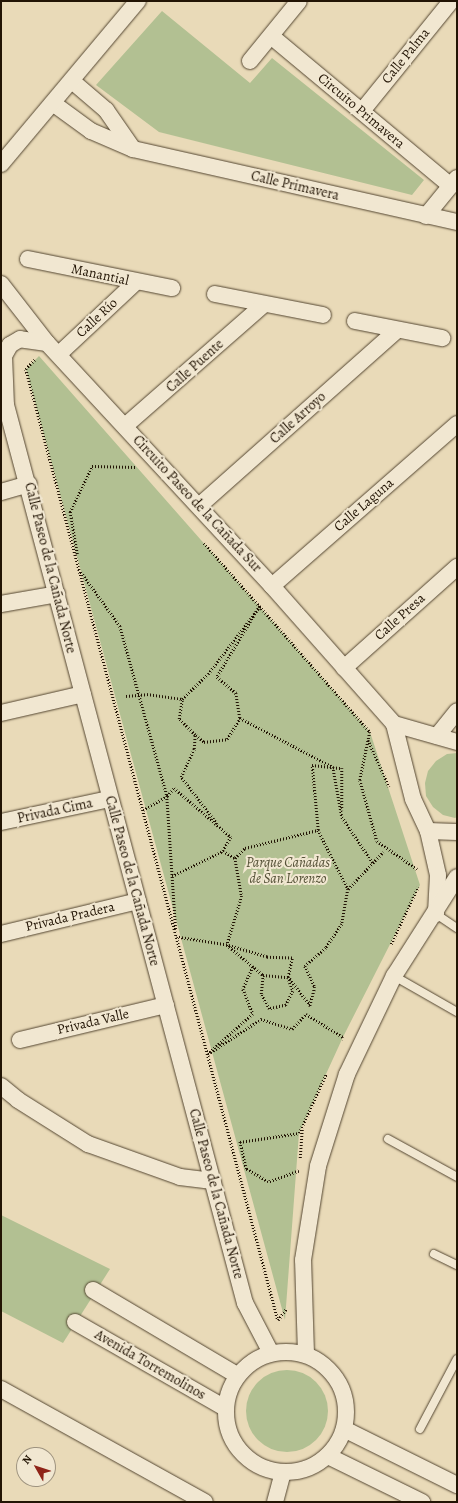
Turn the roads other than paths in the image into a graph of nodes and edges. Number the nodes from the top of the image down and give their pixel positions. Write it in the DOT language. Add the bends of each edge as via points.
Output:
graph roads {
  1 [pos="138,1"];
  2 [pos="299,1"];
  3 [pos="451,1"];
  4 [pos="271,36"];
  5 [pos="250,61"];
  6 [pos="72,81"];
  7 [pos="54,104"];
  8 [pos="362,111"];
  9 [pos="133,149"];
  10 [pos="1,164"];
  11 [pos="454,182"];
  12 [pos="426,216"];
  13 [pos="457,222"];
  14 [pos="28,259"];
  15 [pos="136,282"];
  16 [pos="1,284"];
  17 [pos="172,288"];
  18 [pos="215,294"];
  19 [pos="263,305"];
  20 [pos="323,315"];
  21 [pos="356,321"];
  22 [pos="397,330"];
  23 [pos="442,338"];
  24 [pos="43,349"];
  25 [pos="59,354"];
  26 [pos="4,400"];
  27 [pos="457,424"];
  28 [pos="125,426"];
  29 [pos="29,484"];
  30 [pos="1,492"];
  31 [pos="199,506"];
  32 [pos="457,567"];
  33 [pos="272,586"];
  34 [pos="57,594"];
  35 [pos="1,604"];
  36 [pos="344,668"];
  37 [pos="83,694"];
  38 [pos="457,711"];
  39 [pos="1,713"];
  40 [pos="394,724"];
  41 [pos="437,736"];
  42 [pos="457,742"];
  43 [pos="110,799"];
  44 [pos="1,822"];
  45 [pos="428,831"];
  46 [pos="457,832"];
  47 [pos="457,877"];
  48 [pos="138,901"];
  49 [pos="436,914"];
  50 [pos="457,928"];
  51 [pos="1,934"];
  52 [pos="394,976"];
  53 [pos="166,1005"];
  54 [pos="457,1012"];
  55 [pos="20,1040"];
  56 [pos="1,1086"];
  57 [pos="388,1139"];
  58 [pos="457,1177"];
  59 [pos="213,1181"];
  60 [pos="434,1254"];
  61 [pos="457,1265"];
  62 [pos="93,1290"];
  63 [pos="75,1322"];
  64 [pos="271,1353"];
  65 [pos="306,1354"];
  66 [pos="457,1359"];
  67 [pos="237,1375"];
  68 [pos="1,1389"];
  69 [pos="225,1408"];
  70 [pos="344,1429"];
  71 [pos="420,1429"];
  72 [pos="328,1456"];
  73 [pos="283,1473"];
  74 [pos="457,1485"];
  75 [pos="205,1502"];
  76 [pos="275,1502"];
  77 [pos="422,1502"];
  1 -- 6 [label="street"];
  2 -- 4 [label="street"];
  3 -- 8 [label="street, Calle Palma"];
  4 -- 5 [label="street"];
  4 -- 8 [label="street, Circuito Primavera"];
  6 -- 7 [label="street"];
  6 -- 9 [label="street" via="106,110"];
  7 -- 9 [label="street, Calle Primavera" via="91,131"];
  7 -- 10 [label="street"];
  8 -- 11 [label="street, Circuito Primavera"];
  9 -- 12 [label="street, Calle Primavera"];
  11 -- 12 [label="street"];
  12 -- 13 [label="street, Calle Primavera"];
  14 -- 15 [label="street, Manantial"];
  15 -- 17 [label="street, Manantial"];
  15 -- 25 [label="street, Calle Río"];
  16 -- 24 [label="street, Circuito Paseo de la Cañada Sur"];
  18 -- 19 [label="street"];
  19 -- 20 [label="street"];
  19 -- 28 [label="street, Calle Puente"];
  21 -- 22 [label="street"];
  22 -- 23 [label="street"];
  22 -- 31 [label="street, Calle Arroyo"];
  24 -- 25 [label="street, Circuito Paseo de la Cañada Sur"];
  24 -- 26 [label="street, Calle Paseo de la Cañada Norte" via="20,340 10,345 4,356"];
  25 -- 28 [label="street, Circuito Paseo de la Cañada Sur"];
  26 -- 29 [label="street, Calle Paseo de la Cañada Norte"];
  27 -- 33 [label="street, Calle Laguna"];
  28 -- 31 [label="street, Circuito Paseo de la Cañada Sur"];
  29 -- 30 [label="street"];
  29 -- 34 [label="street, Calle Paseo de la Cañada Norte"];
  31 -- 33 [label="street, Circuito Paseo de la Cañada Sur"];
  32 -- 36 [label="street, Calle Presa"];
  33 -- 36 [label="street, Circuito Paseo de la Cañada Sur"];
  34 -- 35 [label="street"];
  34 -- 37 [label="street, Calle Paseo de la Cañada Norte"];
  36 -- 40 [label="street, Circuito Paseo de la Cañada Sur"];
  37 -- 39 [label="street"];
  37 -- 43 [label="street, Calle Paseo de la Cañada Norte"];
  38 -- 41 [label="street"];
  40 -- 41 [label="street"];
  40 -- 45 [label="street" via="414,799"];
  41 -- 42 [label="street"];
  43 -- 44 [label="street, Privada Cima"];
  43 -- 48 [label="street, Calle Paseo de la Cañada Norte"];
  45 -- 46 [label="street"];
  45 -- 49 [label="street" via="438,875"];
  47 -- 49 [label="street"];
  48 -- 51 [label="street, Privada Pradera"];
  48 -- 53 [label="street, Calle Paseo de la Cañada Norte"];
  49 -- 50 [label="lane"];
  49 -- 52 [label="street"];
  52 -- 54 [label="lane"];
  52 -- 65 [label="street" via="347,1074 318,1166 303,1260"];
  53 -- 55 [label="street, Privada Valle"];
  53 -- 59 [label="street, Calle Paseo de la Cañada Norte"];
  56 -- 59 [label="street" via="18,1100 88,1144 180,1177"];
  57 -- 58 [label="lane"];
  59 -- 64 [label="street, Calle Paseo de la Cañada Norte" via="245,1303"];
  60 -- 61 [label="lane"];
  62 -- 67 [label="street"];
  63 -- 69 [label="street, Avenida Torremolinos"];
  64 -- 65 [label="street" via="289,1351"];
  64 -- 67 [label="street" via="252,1361"];
  65 -- 70 [label="street" via="326,1366 340,1384 347,1406"];
  66 -- 71 [label="lane"];
  67 -- 69 [label="street" via="229,1391"];
  68 -- 75 [label="street"];
  69 -- 73 [label="street" via="228,1432 240,1453 260,1468"];
  70 -- 72 [label="street" via="338,1444"];
  70 -- 74 [label="street"];
  72 -- 73 [label="street" via="307,1469"];
  72 -- 77 [label="street"];
  73 -- 76 [label="street"];
}
